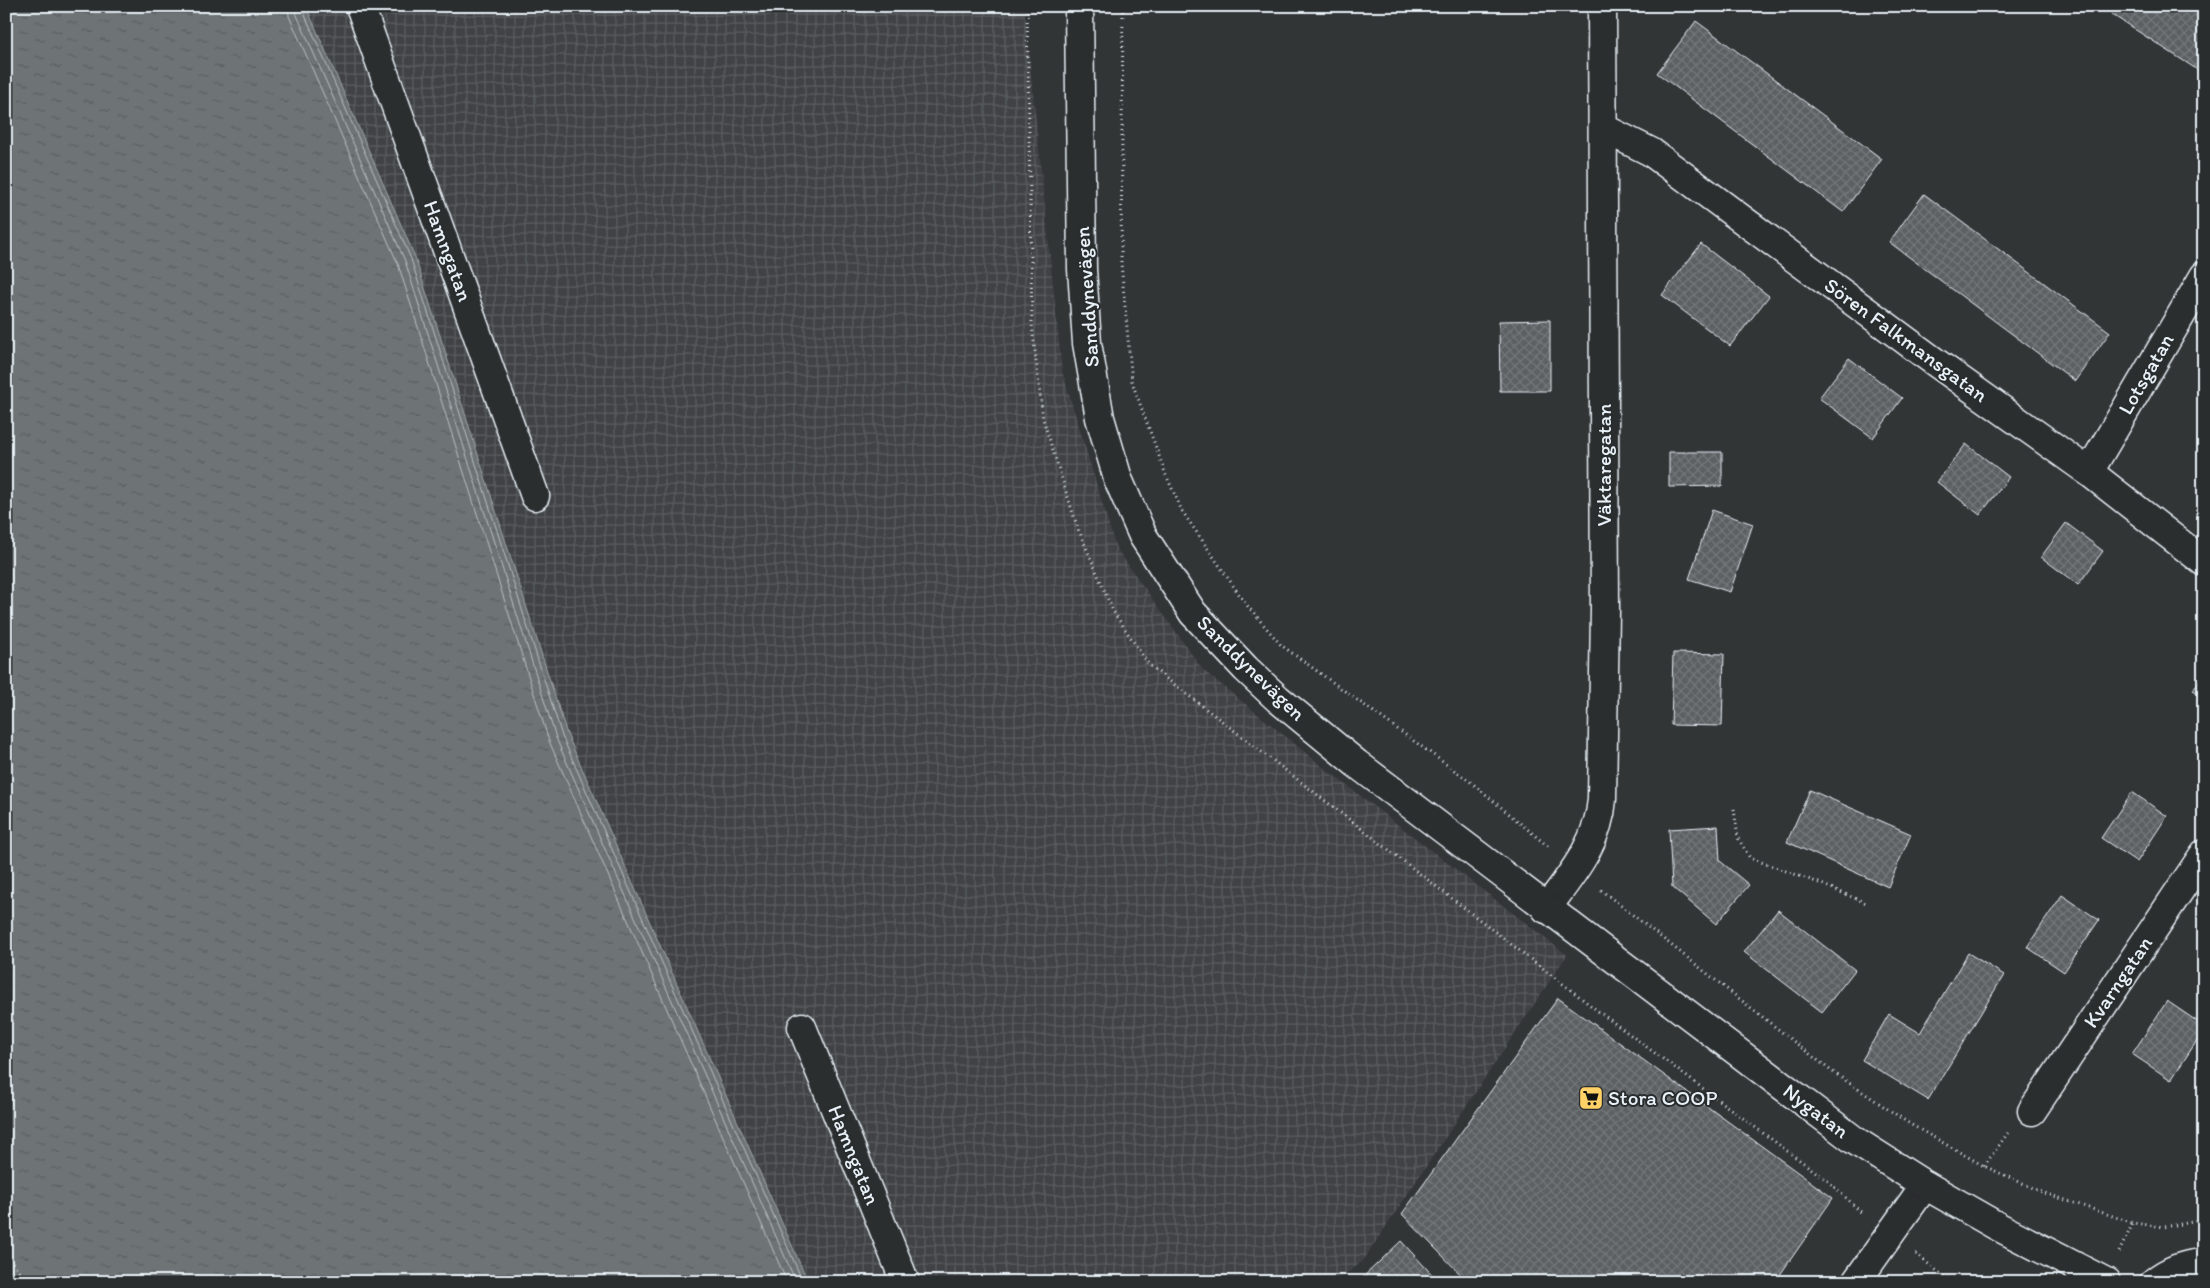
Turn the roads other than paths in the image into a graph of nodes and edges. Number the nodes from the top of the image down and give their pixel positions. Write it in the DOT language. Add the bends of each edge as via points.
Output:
graph roads {
  1 [pos="360,6"];
  2 [pos="1079,6"];
  3 [pos="1602,6"];
  4 [pos="1604,128"];
  5 [pos="2204,276"];
  6 [pos="2088,472"];
  7 [pos="536,496"];
  8 [pos="2204,562"];
  9 [pos="2204,854"];
  10 [pos="1546,909"];
  11 [pos="802,1027"];
  12 [pos="2032,1111"];
  13 [pos="1925,1185"];
  14 [pos="2204,1263"];
  15 [pos="906,1282"];
  16 [pos="1856,1282"];
  17 [pos="2106,1282"];
  18 [pos="2154,1282"];
  1 -- 7 [label="street, Hamngatan"];
  2 -- 10 [label="street, Sanddynevägen" via="1082,269 1087,343 1100,418 1118,479 1143,536 1193,614 1278,699"];
  3 -- 4 [label="street, Väktaregatan"];
  4 -- 6 [label="street, Sören Falkmansgatan" via="1651,152"];
  4 -- 10 [label="street, Väktaregatan" via="1605,611 1601,816 1594,839"];
  5 -- 6 [label="street, Lotsgatan"];
  6 -- 8 [label="street, Sören Falkmansgatan"];
  9 -- 12 [label="street, Kvarngatan"];
  10 -- 13 [label="street, Nygatan" via="1854,1140"];
  11 -- 15 [label="street, Hamngatan"];
  13 -- 16 [label="street"];
  13 -- 17 [label="street, Nygatan"];
  14 -- 18 [label="street" via="2180,1267"];
}
